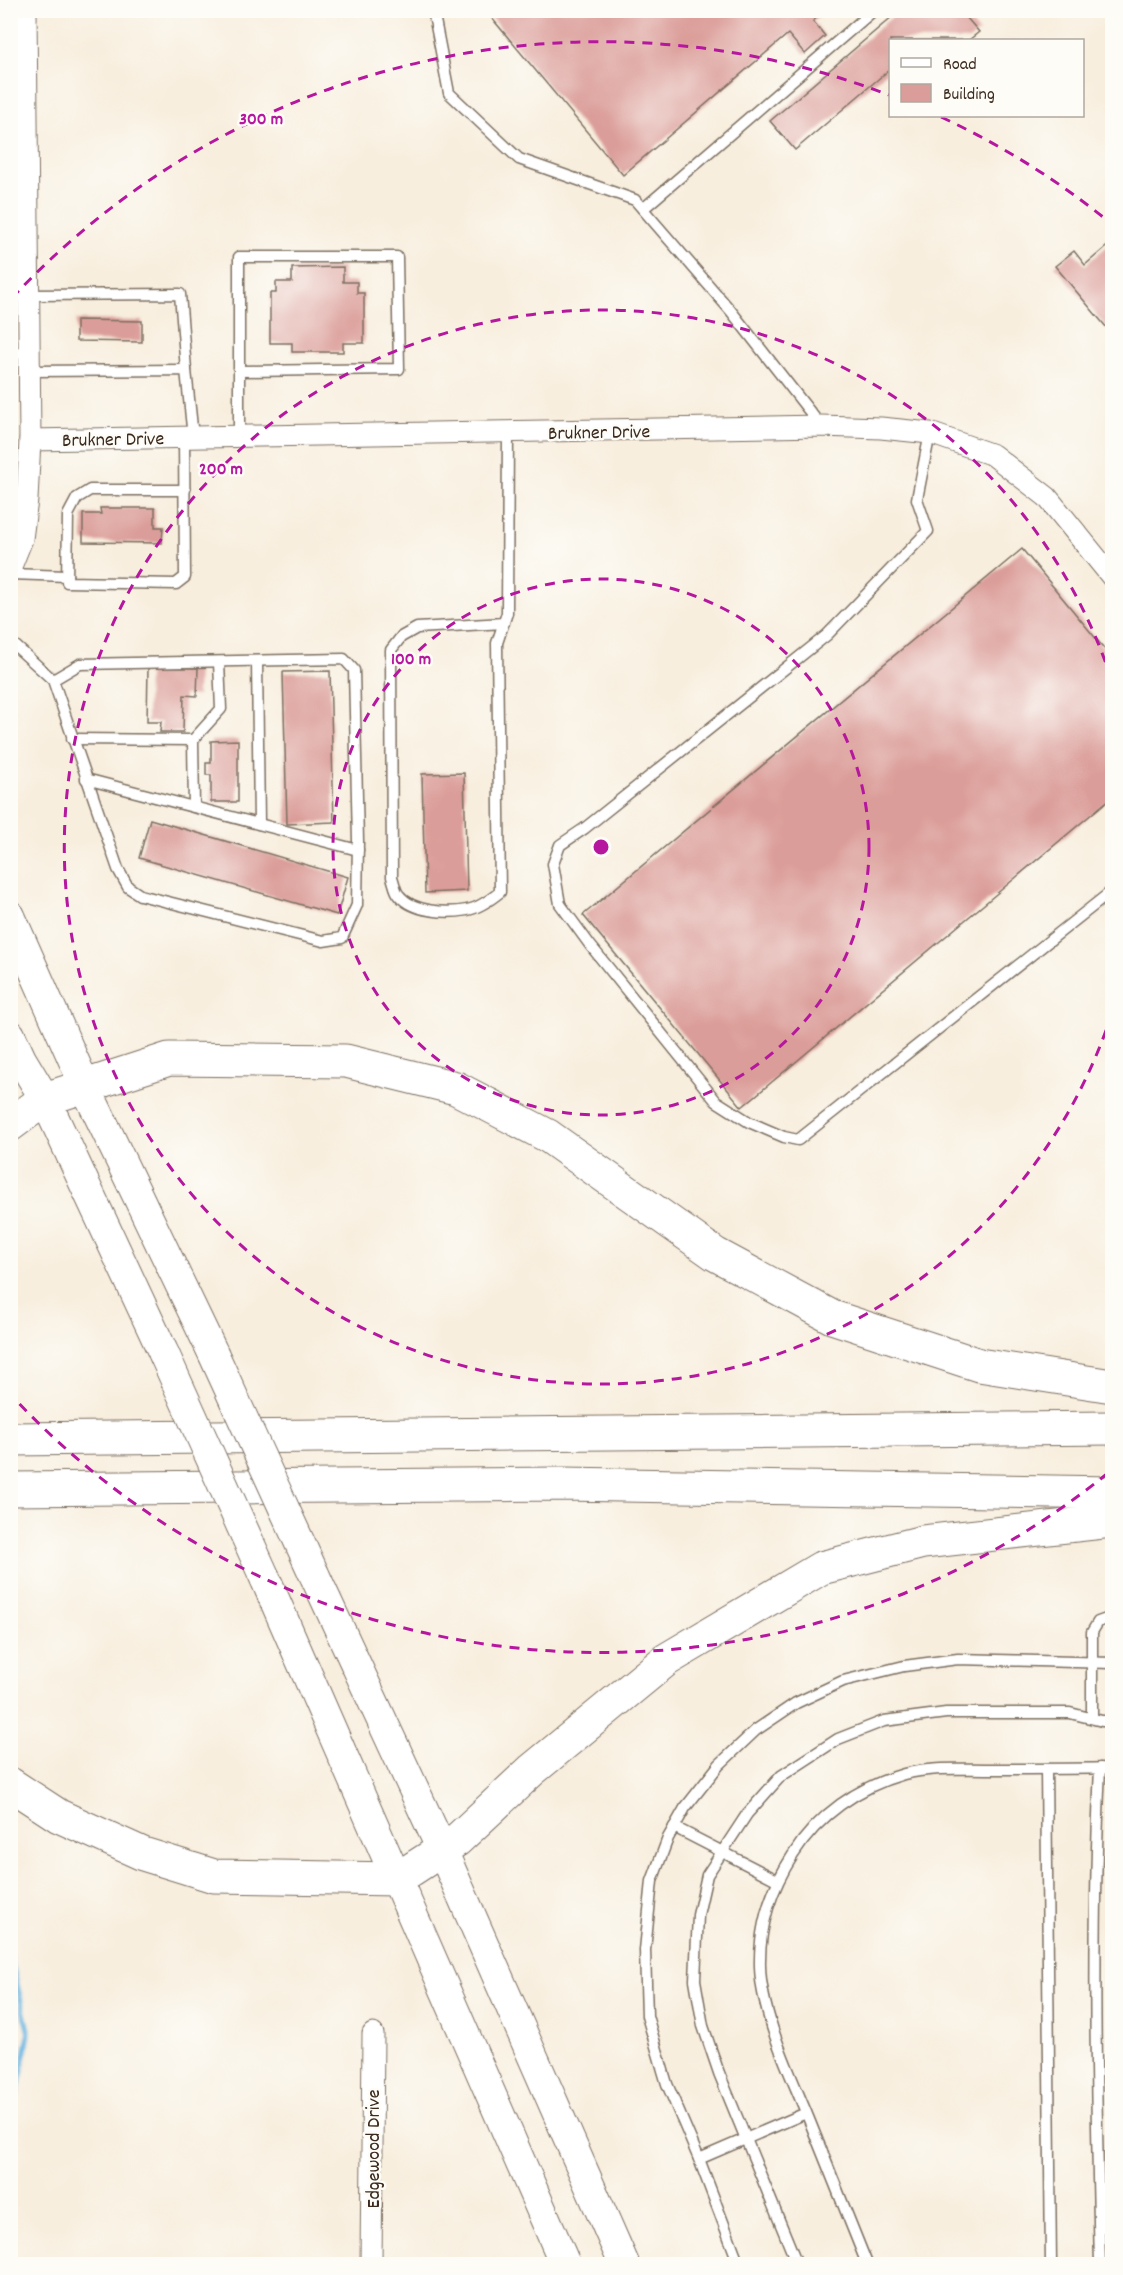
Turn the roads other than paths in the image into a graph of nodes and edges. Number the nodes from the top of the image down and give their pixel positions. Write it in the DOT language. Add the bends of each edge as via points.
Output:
graph roads {
  1 [pos="26,10"];
  2 [pos="432,10"];
  3 [pos="874,10"];
  4 [pos="19,113"];
  5 [pos="643,209"];
  6 [pos="28,295"];
  7 [pos="23,359"];
  8 [pos="186,370"];
  9 [pos="239,371"];
  10 [pos="821,426"];
  11 [pos="508,432"];
  12 [pos="930,433"];
  13 [pos="239,436"];
  14 [pos="189,437"];
  15 [pos="30,440"];
  16 [pos="185,490"];
  17 [pos="10,569"];
  18 [pos="10,574"];
  19 [pos="67,576"];
  20 [pos="1113,577"];
  21 [pos="504,623"];
  22 [pos="10,641"];
  23 [pos="257,661"];
  24 [pos="219,662"];
  25 [pos="53,680"];
  26 [pos="72,739"];
  27 [pos="194,740"];
  28 [pos="86,779"];
  29 [pos="194,807"];
  30 [pos="260,824"];
  31 [pos="358,850"];
  32 [pos="1113,891"];
  33 [pos="10,916"];
  34 [pos="10,1035"];
  35 [pos="85,1086"];
  36 [pos="45,1099"];
  37 [pos="10,1125"];
  38 [pos="1113,1386"];
  39 [pos="1113,1428"];
  40 [pos="10,1439"];
  41 [pos="10,1489"];
  42 [pos="1113,1493"];
  43 [pos="1113,1521"];
  44 [pos="1113,1617"];
  45 [pos="1093,1663"];
  46 [pos="1113,1663"];
  47 [pos="1092,1718"];
  48 [pos="1113,1721"];
  49 [pos="1046,1768"];
  50 [pos="1100,1768"];
  51 [pos="1113,1768"];
  52 [pos="10,1784"];
  53 [pos="674,1827"];
  54 [pos="442,1850"];
  55 [pos="721,1853"];
  56 [pos="397,1879"];
  57 [pos="777,1880"];
  58 [pos="373,2034"];
  59 [pos="806,2113"];
  60 [pos="746,2138"];
  61 [pos="699,2159"];
  62 [pos="371,2265"];
  63 [pos="565,2265"];
  64 [pos="624,2265"];
  65 [pos="739,2265"];
  66 [pos="797,2265"];
  67 [pos="867,2265"];
  68 [pos="1051,2265"];
  69 [pos="1100,2265"];
  1 -- 4 [label="street"];
  2 -- 5 [label="lane" via="449,93 519,159 635,200"];
  3 -- 5 [label="lane"];
  4 -- 6 [label="street"];
  5 -- 10 [label="lane" via="731,311"];
  6 -- 7 [label="street"];
  6 -- 8 [label="lane" via="180,294"];
  7 -- 8 [label="lane"];
  7 -- 15 [label="street"];
  8 -- 14 [label="lane"];
  9 -- 9 [label="lane" via="239,257 396,257 399,369"];
  9 -- 13 [label="lane"];
  10 -- 11 [label="street, Brukner Drive"];
  10 -- 12 [label="street, Brukner Drive"];
  11 -- 13 [label="street, Brukner Drive"];
  11 -- 21 [label="lane"];
  12 -- 20 [label="street, Brukner Drive" via="993,455 1047,497"];
  12 -- 32 [label="lane" via="917,500 928,531 827,635 560,845 553,864 560,904 716,1101 749,1122 798,1140"];
  13 -- 14 [label="street, Brukner Drive"];
  14 -- 15 [label="street, Brukner Drive"];
  14 -- 16 [label="lane"];
  15 -- 17 [label="street" via="22,539"];
  16 -- 19 [label="lane" via="90,490 77,498 68,515"];
  16 -- 19 [label="lane" via="185,577 176,584 68,582"];
  18 -- 19 [label="lane"];
  21 -- 21 [label="lane" via="497,643 500,892 467,910 435,911 412,905 398,895 392,877 391,650 401,637 417,628"];
  22 -- 25 [label="lane"];
  23 -- 24 [label="lane"];
  23 -- 30 [label="lane"];
  23 -- 31 [label="lane" via="344,659 354,670"];
  24 -- 25 [label="lane" via="80,664"];
  24 -- 27 [label="lane" via="220,709"];
  25 -- 26 [label="lane"];
  26 -- 27 [label="lane"];
  26 -- 28 [label="lane"];
  27 -- 29 [label="lane"];
  28 -- 29 [label="lane"];
  28 -- 31 [label="lane" via="118,869 128,886 140,895 323,941 342,938 357,905"];
  29 -- 30 [label="lane"];
  30 -- 31 [label="lane"];
  33 -- 35 [label="main road"];
  34 -- 36 [label="main road"];
  35 -- 36 [label="highway"];
  35 -- 38 [label="highway" via="169,1059 346,1061 456,1088 548,1136 715,1254 832,1317 980,1365"];
  35 -- 54 [label="main road, bridge"];
  36 -- 37 [label="highway"];
  36 -- 56 [label="main road, bridge" via="164,1354"];
  39 -- 40 [label="highway"];
  41 -- 42 [label="highway" via="563,1485"];
  43 -- 54 [label="highway" via="924,1542 821,1569 666,1660"];
  44 -- 45 [label="lane" via="1098,1622 1092,1632"];
  45 -- 46 [label="lane"];
  45 -- 47 [label="lane"];
  45 -- 53 [label="lane" via="958,1659 904,1666 843,1681 796,1703 756,1730 719,1765"];
  47 -- 48 [label="lane"];
  47 -- 55 [label="lane" via="1070,1713 946,1713 884,1721 838,1738 781,1776 747,1814"];
  49 -- 50 [label="lane"];
  49 -- 57 [label="lane" via="935,1769 904,1774 878,1784 827,1814 806,1834"];
  49 -- 68 [label="lane"];
  50 -- 51 [label="lane"];
  50 -- 69 [label="lane" via="1096,1874"];
  52 -- 56 [label="highway" via="69,1821 143,1854 214,1876"];
  53 -- 55 [label="lane"];
  53 -- 61 [label="lane" via="651,1881 645,1950 647,2016 667,2084"];
  54 -- 56 [label="highway"];
  54 -- 64 [label="main road"];
  55 -- 57 [label="lane"];
  55 -- 60 [label="lane" via="707,1875 698,1915 695,1980 703,2026"];
  56 -- 63 [label="main road"];
  57 -- 59 [label="lane" via="763,1918 762,1989 778,2044"];
  58 -- 62 [label="street, Edgewood Drive"];
  59 -- 60 [label="lane"];
  59 -- 67 [label="lane"];
  60 -- 61 [label="lane"];
  60 -- 66 [label="lane"];
  61 -- 65 [label="lane"];
}
